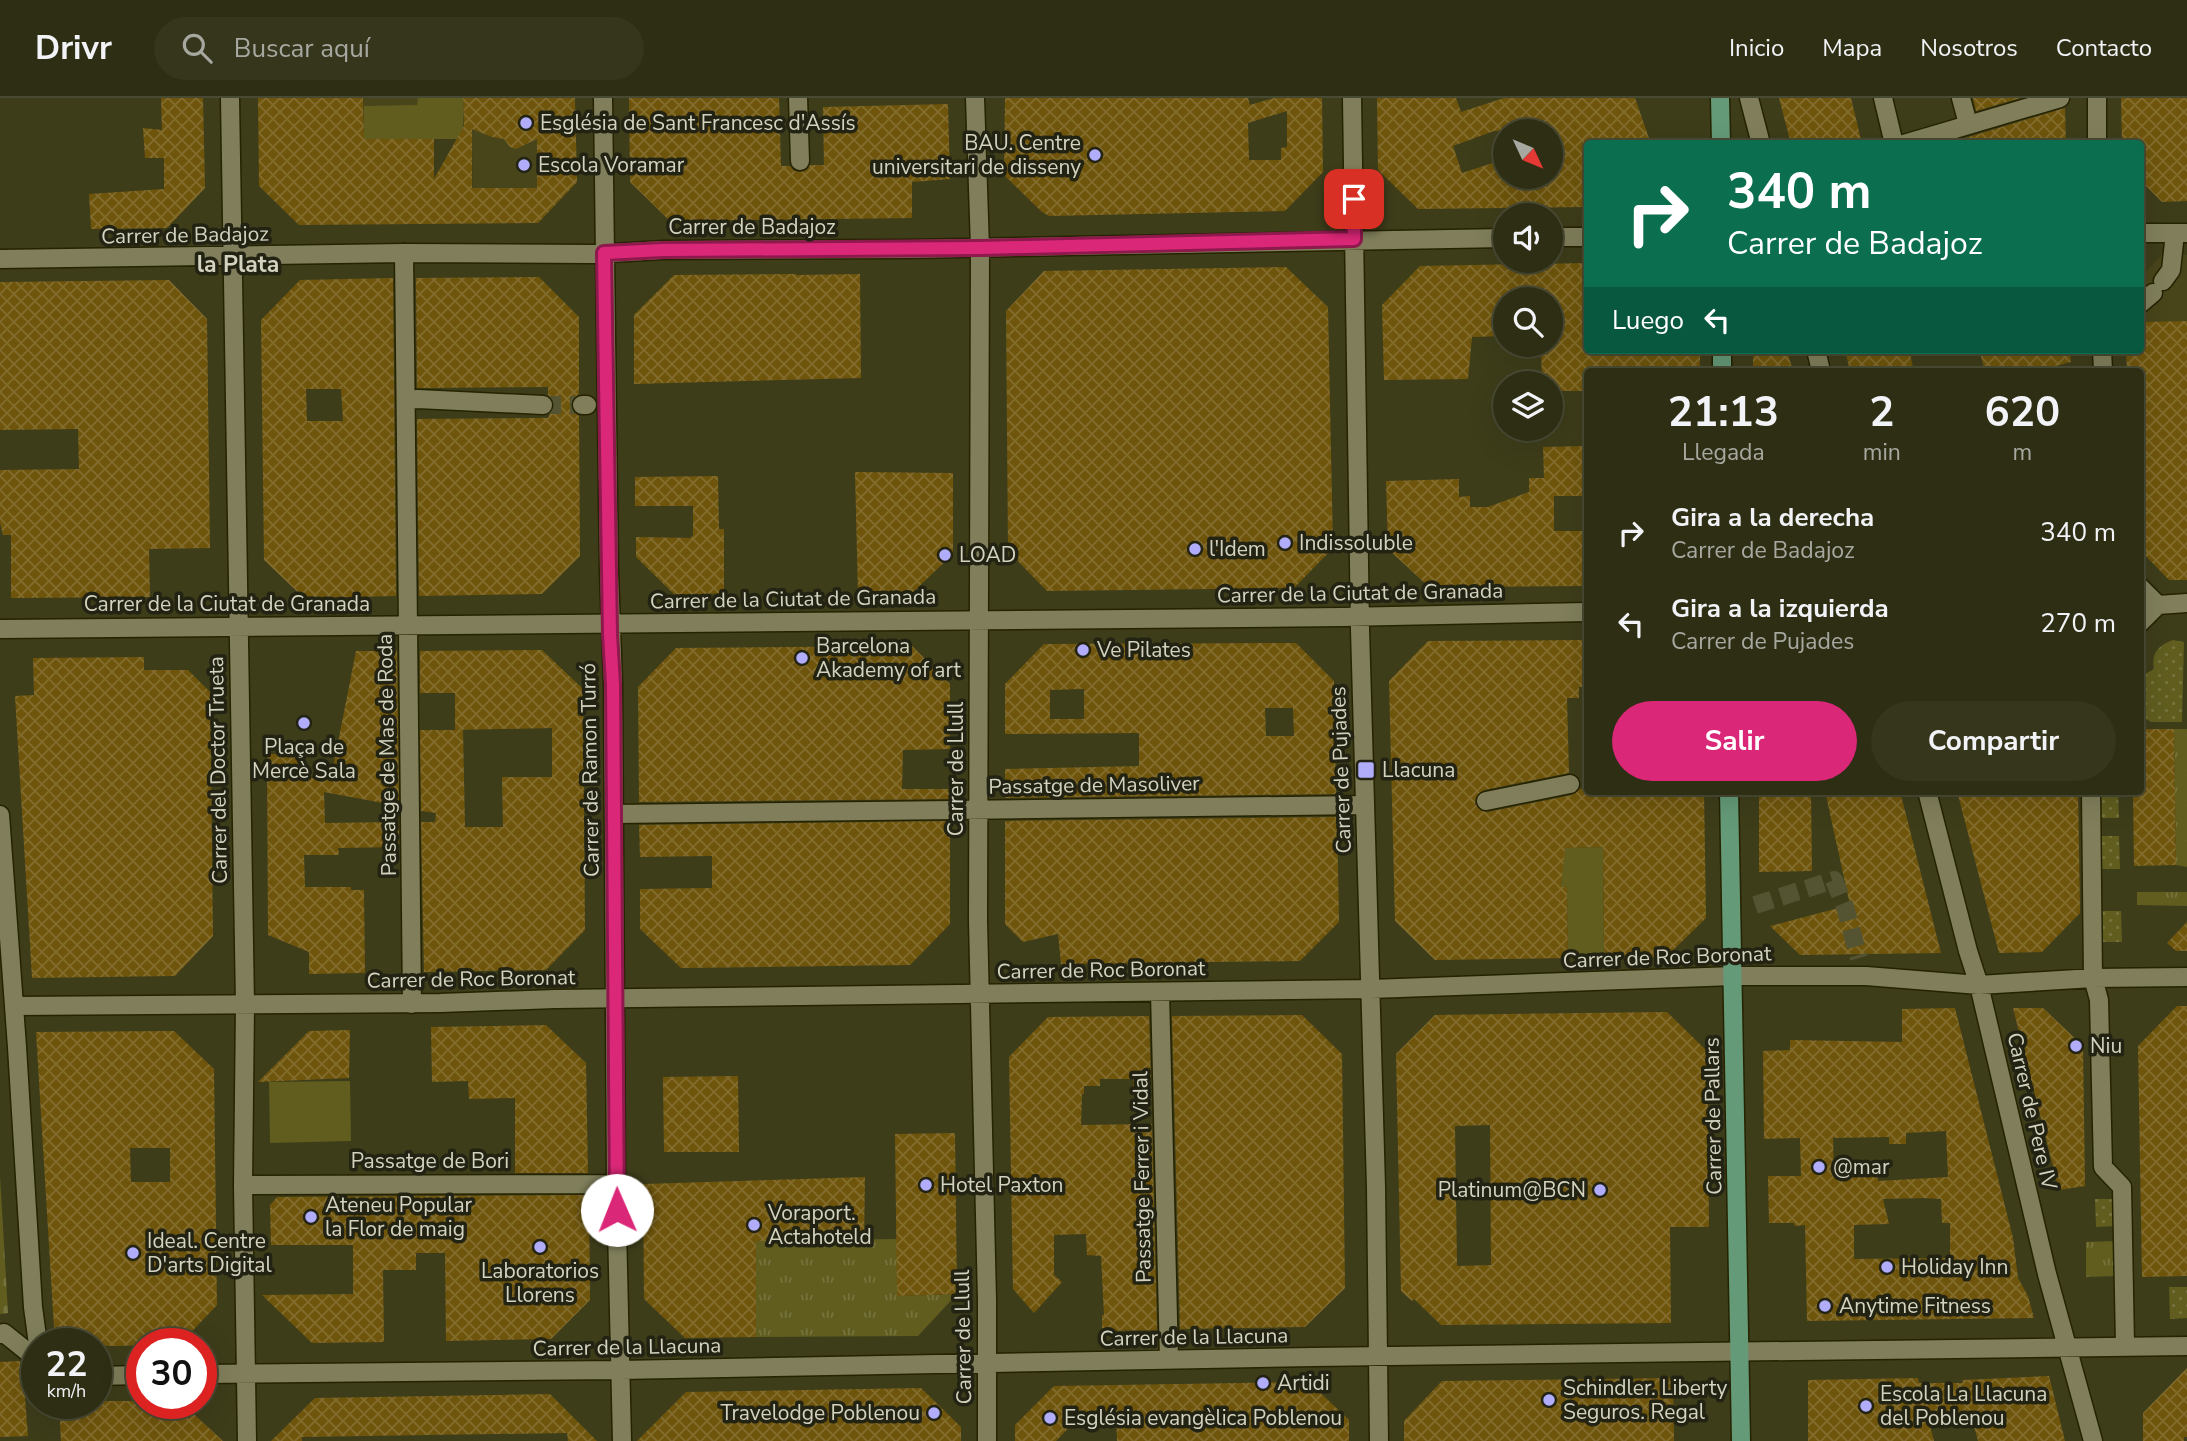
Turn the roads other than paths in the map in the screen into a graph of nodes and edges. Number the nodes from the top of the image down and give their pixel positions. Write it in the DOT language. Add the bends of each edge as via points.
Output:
graph roads {
  1 [pos="230,98"];
  2 [pos="603,98"];
  3 [pos="798,98"];
  4 [pos="975,98"];
  5 [pos="1352,98"];
  6 [pos="1720,98"];
  7 [pos="1749,98"];
  8 [pos="1883,98"];
  9 [pos="1961,98"];
  10 [pos="2060,98"];
  11 [pos="2097,98"];
  12 [pos="1968,124"];
  13 [pos="1721,140"];
  14 [pos="1760,140"];
  15 [pos="1893,140"];
  16 [pos="1917,140"];
  17 [pos="2096,140"];
  18 [pos="800,161"];
  19 [pos="2144,233"];
  20 [pos="2181,233"];
  21 [pos="1563,237"];
  22 [pos="1584,237"];
  23 [pos="1493,238"];
  24 [pos="1354,239"];
  25 [pos="980,248"];
  26 [pos="404,253"];
  27 [pos="604,253"];
  28 [pos="234,257"];
  29 [pos="0,259"];
  30 [pos="2152,293"];
  31 [pos="406,400"];
  32 [pos="543,405"];
  33 [pos="2144,591"];
  34 [pos="2187,603"];
  35 [pos="2158,605"];
  36 [pos="1584,612"];
  37 [pos="1360,617"];
  38 [pos="2144,619"];
  39 [pos="979,620"];
  40 [pos="610,624"];
  41 [pos="408,626"];
  42 [pos="239,627"];
  43 [pos="0,629"];
  44 [pos="1570,784"];
  45 [pos="1729,795"];
  46 [pos="1928,795"];
  47 [pos="2091,795"];
  48 [pos="1486,801"];
  49 [pos="1365,806"];
  50 [pos="978,809"];
  51 [pos="614,814"];
  52 [pos="0,815"];
  53 [pos="1734,976"];
  54 [pos="2187,977"];
  55 [pos="2093,978"];
  56 [pos="1979,985"];
  57 [pos="1371,989"];
  58 [pos="1160,992"];
  59 [pos="979,994"];
  60 [pos="614,1000"];
  61 [pos="245,1004"];
  62 [pos="412,1004"];
  63 [pos="15,1006"];
  64 [pos="616,1184"];
  65 [pos="243,1185"];
  66 [pos="34,1313"];
  67 [pos="36,1328"];
  68 [pos="2,1334"];
  69 [pos="2125,1345"];
  70 [pos="2067,1346"];
  71 [pos="2187,1346"];
  72 [pos="21,1347"];
  73 [pos="1740,1352"];
  74 [pos="1378,1356"];
  75 [pos="1169,1360"];
  76 [pos="987,1363"];
  77 [pos="620,1370"];
  78 [pos="245,1373"];
  79 [pos="217,1374"];
  80 [pos="247,1441"];
  81 [pos="622,1441"];
  82 [pos="987,1441"];
  83 [pos="1379,1441"];
  84 [pos="1741,1441"];
  85 [pos="2093,1441"];
  1 -- 28 [label="street, Carrer del Doctor Trueta"];
  2 -- 27 [label="street, Carrer de Ramon Turró"];
  3 -- 18 [label="street"];
  4 -- 25 [label="street, Carrer de Llull"];
  5 -- 24 [label="street, Carrer de Pujades"];
  6 -- 13 [label="main road"];
  7 -- 14 [label="street"];
  8 -- 15 [label="street"];
  9 -- 12 [label="street"];
  10 -- 12 [label="street"];
  11 -- 17 [label="street"];
  12 -- 16 [label="street"];
  19 -- 20 [label="street"];
  20 -- 30 [label="street" via="2171,270"];
  21 -- 22 [label="street"];
  23 -- 24 [label="street, Carrer de Badajoz"];
  24 -- 25 [label="street, Carrer de Badajoz"];
  24 -- 37 [label="street, Carrer de Pujades"];
  25 -- 27 [label="street, Carrer de Badajoz"];
  25 -- 39 [label="street, Carrer de Llull"];
  26 -- 27 [label="street, Carrer de Badajoz"];
  26 -- 28 [label="street, Carrer de Badajoz"];
  26 -- 31 [label="street, Passatge de Mas de Roda"];
  27 -- 40 [label="street, Carrer de Ramon Turró"];
  28 -- 29 [label="street, Carrer de Badajoz"];
  28 -- 42 [label="street, Carrer del Doctor Trueta"];
  31 -- 32 [label="street"];
  31 -- 41 [label="street, Passatge de Mas de Roda"];
  33 -- 35 [label="street"];
  34 -- 35 [label="street"];
  35 -- 38 [label="street"];
  36 -- 37 [label="street, Carrer de la Ciutat de Granada"];
  37 -- 39 [label="street, Carrer de la Ciutat de Granada"];
  37 -- 49 [label="street, Carrer de Pujades"];
  39 -- 40 [label="street, Carrer de la Ciutat de Granada"];
  39 -- 50 [label="street, Carrer de Llull"];
  40 -- 41 [label="street, Carrer de la Ciutat de Granada"];
  40 -- 51 [label="street, Carrer de Ramon Turró"];
  41 -- 42 [label="street, Carrer de la Ciutat de Granada"];
  41 -- 62 [label="street, Passatge de Mas de Roda"];
  42 -- 43 [label="street, Carrer de la Ciutat de Granada"];
  42 -- 61 [label="street, Carrer del Doctor Trueta"];
  44 -- 48 [label="street"];
  45 -- 53 [label="main road, Carrer de Pallars"];
  46 -- 56 [label="street, Carrer de Pere IV"];
  47 -- 55 [label="street"];
  49 -- 50 [label="street, Passatge de Masoliver"];
  49 -- 57 [label="street, Carrer de Pujades"];
  50 -- 51 [label="street, Passatge de Masoliver"];
  50 -- 59 [label="street, Carrer de Llull"];
  51 -- 60 [label="street, Carrer de Ramon Turró"];
  52 -- 63 [label="street"];
  53 -- 56 [label="street, Carrer de Roc Boronat" via="1866,976"];
  53 -- 57 [label="street, Carrer de Roc Boronat"];
  53 -- 73 [label="main road, Carrer de Pallars"];
  54 -- 55 [label="street, Carrer de Roc Boronat"];
  55 -- 56 [label="street, Carrer de Roc Boronat"];
  55 -- 69 [label="street" via="2099,1000 2103,1167 2122,1187"];
  56 -- 70 [label="street, Carrer de Pere IV"];
  57 -- 58 [label="street, Carrer de Roc Boronat"];
  57 -- 74 [label="street, Carrer de Pujades"];
  58 -- 59 [label="street, Carrer de Roc Boronat"];
  58 -- 75 [label="street, Passatge Ferrer i Vidal"];
  59 -- 60 [label="street, Carrer de Roc Boronat"];
  59 -- 76 [label="street, Carrer de Llull"];
  60 -- 62 [label="street, Carrer de Roc Boronat"];
  60 -- 64 [label="street, Carrer de Ramon Turró"];
  61 -- 62 [label="street, Carrer de Roc Boronat"];
  61 -- 63 [label="street, Carrer de Roc Boronat"];
  61 -- 65 [label="street, Carrer del Doctor Trueta"];
  63 -- 66 [label="street"];
  64 -- 65 [label="street, Passatge de Bori"];
  64 -- 77 [label="street, Carrer de Ramon Turró"];
  65 -- 78 [label="street, Carrer del Doctor Trueta"];
  66 -- 67 [label="street"];
  66 -- 68 [label="street" via="18,1328"];
  68 -- 72 [label="street"];
  69 -- 70 [label="street, Carrer de la Llacuna"];
  69 -- 71 [label="street, Carrer de la Llacuna"];
  70 -- 73 [label="street, Carrer de la Llacuna"];
  70 -- 85 [label="street, Carrer de Pere IV"];
  73 -- 74 [label="street, Carrer de la Llacuna"];
  73 -- 84 [label="main road, Carrer de Pallars"];
  74 -- 75 [label="street, Carrer de la Llacuna"];
  74 -- 83 [label="street, Carrer de Pujades"];
  75 -- 76 [label="street, Carrer de la Llacuna"];
  76 -- 77 [label="street, Carrer de la Llacuna"];
  76 -- 82 [label="street, Carrer de Llull"];
  77 -- 78 [label="street, Carrer de la Llacuna"];
  77 -- 81 [label="street, Carrer de Ramon Turró"];
  78 -- 79 [label="street, Carrer de la Llacuna"];
  78 -- 80 [label="street, Carrer del Doctor Trueta"];
}
